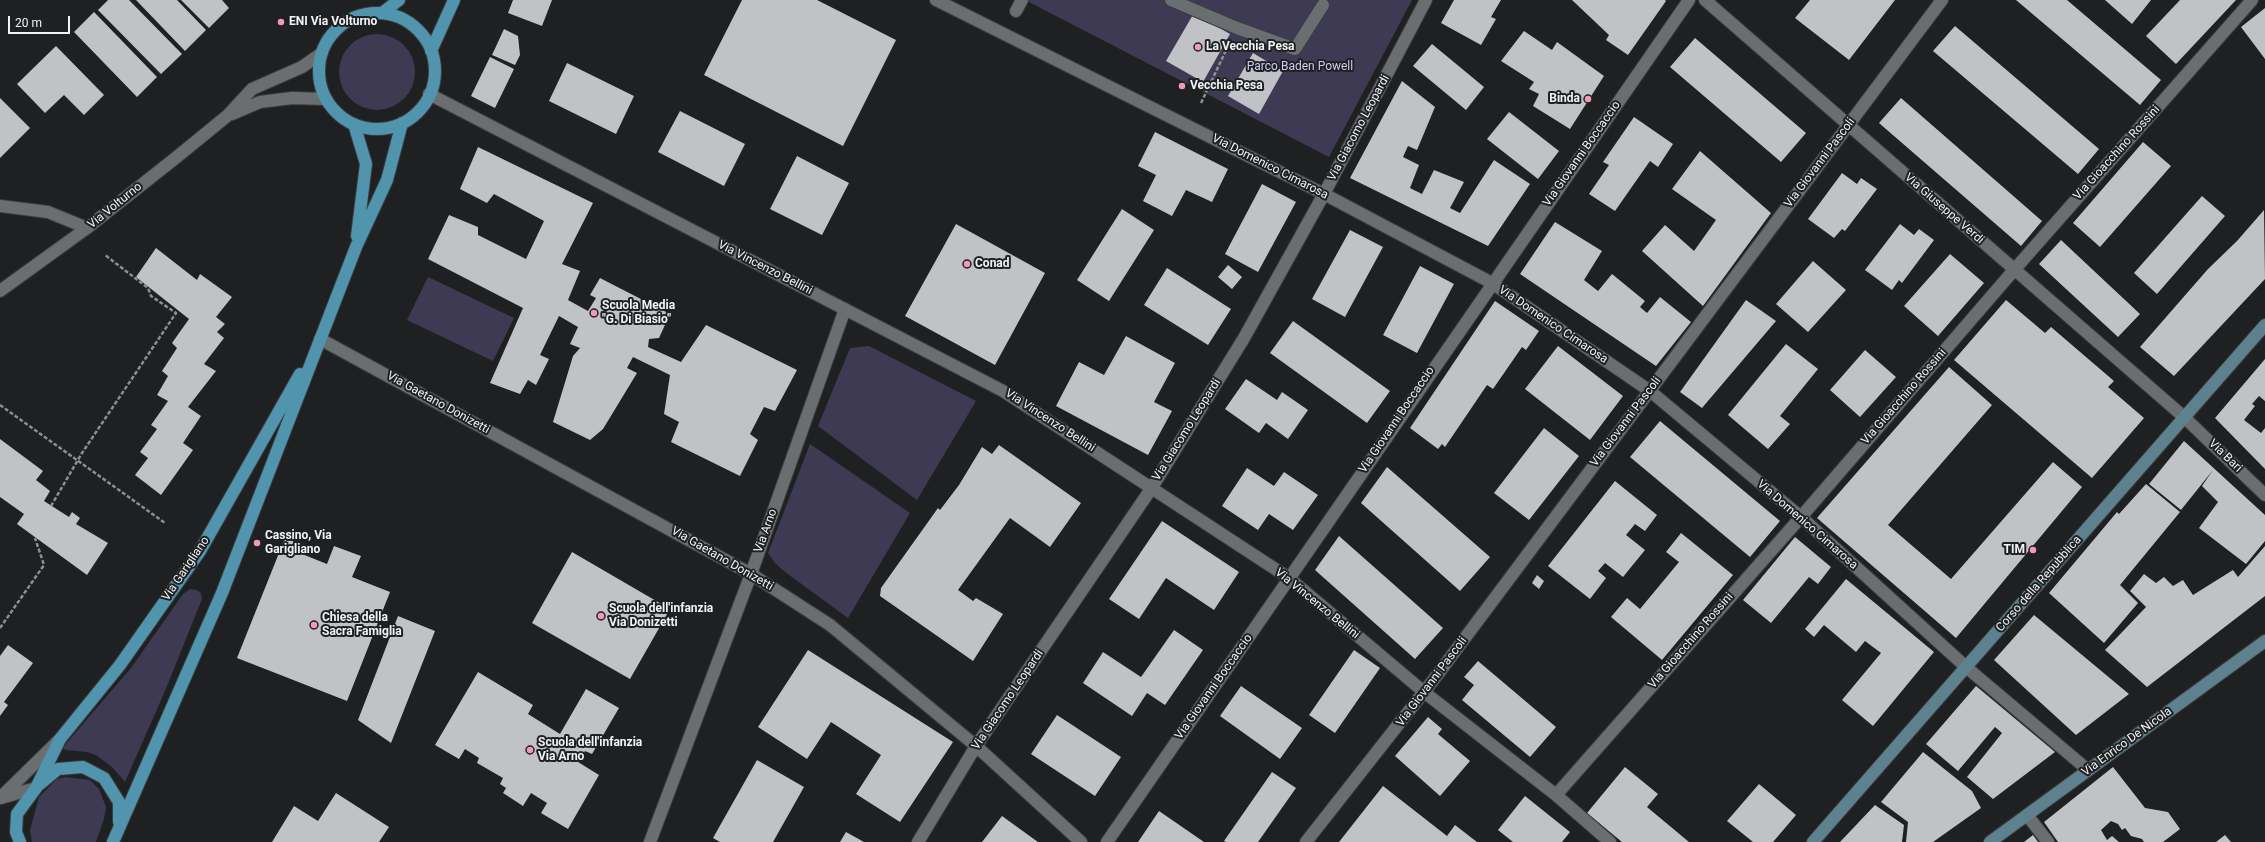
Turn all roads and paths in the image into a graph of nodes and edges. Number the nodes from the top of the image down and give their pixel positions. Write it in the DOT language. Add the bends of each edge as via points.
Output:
graph roads {
  1 [pos="399,0"];
  2 [pos="454,0"];
  3 [pos="936,0"];
  4 [pos="1171,0"];
  5 [pos="1426,0"];
  6 [pos="1689,0"];
  7 [pos="1704,0"];
  8 [pos="1942,0"];
  9 [pos="2252,0"];
  10 [pos="1322,2"];
  11 [pos="382,13"];
  12 [pos="1237,28"];
  13 [pos="431,51"];
  14 [pos="322,53"];
  15 [pos="429,94"];
  16 [pos="326,99"];
  17 [pos="1201,103"];
  18 [pos="227,116"];
  19 [pos="402,123"];
  20 [pos="354,124"];
  21 [pos="1848,126"];
  22 [pos="1324,194"];
  23 [pos="0,206"];
  24 [pos="87,228"];
  25 [pos="356,247"];
  26 [pos="105,254"];
  27 [pos="2014,270"];
  28 [pos="1492,283"];
  29 [pos="0,291"];
  30 [pos="845,309"];
  31 [pos="2265,325"];
  32 [pos="320,339"];
  33 [pos="1650,391"];
  34 [pos="0,405"];
  35 [pos="2184,417"];
  36 [pos="78,461"];
  37 [pos="1152,489"];
  38 [pos="2265,495"];
  39 [pos="51,506"];
  40 [pos="1801,517"];
  41 [pos="165,523"];
  42 [pos="36,538"];
  43 [pos="751,574"];
  44 [pos="1289,578"];
  45 [pos="0,628"];
  46 [pos="2265,641"];
  47 [pos="1966,667"];
  48 [pos="1424,692"];
  49 [pos="60,739"];
  50 [pos="976,746"];
  51 [pos="2088,770"];
  52 [pos="36,788"];
  53 [pos="1556,795"];
  54 [pos="0,798"];
  55 [pos="2028,814"];
  56 [pos="119,826"];
  57 [pos="20,842"];
  58 [pos="113,842"];
  59 [pos="650,842"];
  60 [pos="918,842"];
  61 [pos="1081,842"];
  62 [pos="1107,842"];
  63 [pos="1306,842"];
  64 [pos="1610,842"];
  65 [pos="1813,842"];
  66 [pos="1990,842"];
  67 [pos="2048,842"];
  1 -- 11 [label="main road"];
  2 -- 13 [label="main road"];
  3 -- 22 [label="street, Via Domenico Cimarosa"];
  4 -- 12 [label="street"];
  5 -- 22 [label="street, Via Giacomo Leopardi"];
  6 -- 28 [label="street, Via Giovanni Boccaccio"];
  7 -- 21 [label="street, Via Giuseppe Verdi"];
  8 -- 21 [label="street, Via Giovanni Pascoli"];
  9 -- 27 [label="street, Via Gioacchino Rossini"];
  10 -- 12 [label="street" via="1294,49"];
  11 -- 13 [label="main road" via="403,19 412,25 420,32"];
  11 -- 14 [label="main road" via="369,14 345,23 335,31"];
  12 -- 17 [label="path"];
  13 -- 15 [label="main road" via="434,73"];
  14 -- 16 [label="main road" via="319,77"];
  14 -- 18 [label="street, Via Volturno" via="302,68 252,89"];
  15 -- 19 [label="main road" via="418,111"];
  15 -- 30 [label="street, Via Vincenzo Bellini"];
  16 -- 18 [label="street, Via Volturno" via="292,98 260,102"];
  16 -- 20 [label="main road" via="338,114"];
  18 -- 24 [label="street, Via Volturno"];
  19 -- 20 [label="main road" via="378,129"];
  19 -- 25 [label="main road, Via Garigliano" via="387,180"];
  20 -- 25 [label="main road, Via Garigliano" via="366,164"];
  21 -- 27 [label="street, Via Giuseppe Verdi"];
  21 -- 33 [label="street, Via Giovanni Pascoli"];
  22 -- 28 [label="street, Via Domenico Cimarosa"];
  22 -- 37 [label="street, Via Giacomo Leopardi" via="1244,338"];
  23 -- 24 [label="street" via="48,212"];
  24 -- 29 [label="street, Via Volturno"];
  25 -- 32 [label="main road, Via Garigliano"];
  26 -- 36 [label="path" via="148,288 151,296 176,313"];
  27 -- 35 [label="street, Via Giuseppe Verdi"];
  27 -- 40 [label="street, Via Gioacchino Rossini"];
  28 -- 33 [label="street, Via Domenico Cimarosa"];
  28 -- 44 [label="street, Via Giovanni Boccaccio"];
  30 -- 37 [label="street, Via Vincenzo Bellini" via="1003,390"];
  30 -- 43 [label="street, Via Arno"];
  31 -- 35 [label="main road, Corso della Repubblica"];
  32 -- 43 [label="street, Via Gaetano Donizetti"];
  32 -- 49 [label="main road, Via Garigliano" via="200,551 120,664"];
  32 -- 56 [label="main road, Via Garigliano" via="222,593"];
  33 -- 40 [label="street, Via Domenico Cimarosa"];
  33 -- 48 [label="street, Via Giovanni Pascoli"];
  34 -- 36 [label="path"];
  35 -- 38 [label="street, Via Bari"];
  35 -- 47 [label="main road, Corso della Repubblica"];
  36 -- 39 [label="path"];
  36 -- 41 [label="path"];
  37 -- 44 [label="street, Via Vincenzo Bellini"];
  37 -- 50 [label="street, Via Giacomo Leopardi"];
  40 -- 47 [label="street, Via Domenico Cimarosa"];
  40 -- 53 [label="street, Via Gioacchino Rossini"];
  42 -- 45 [label="path" via="44,565"];
  43 -- 50 [label="street, Via Gaetano Donizetti" via="830,625"];
  43 -- 59 [label="street, Via Arno"];
  44 -- 48 [label="street, Via Vincenzo Bellini"];
  44 -- 62 [label="street, Via Giovanni Boccaccio"];
  46 -- 51 [label="main road, Via Enrico De Nicola"];
  47 -- 51 [label="street, Via Domenico Cimarosa"];
  47 -- 65 [label="main road, Corso della Repubblica"];
  48 -- 53 [label="street, Via Vincenzo Bellini"];
  48 -- 63 [label="street, Via Giovanni Pascoli"];
  49 -- 52 [label="main road, Via Garigliano"];
  49 -- 54 [label="street"];
  50 -- 60 [label="street, Via Giacomo Leopardi"];
  50 -- 61 [label="street, Via Gaetano Donizetti"];
  51 -- 55 [label="main road, Via Enrico De Nicola"];
  52 -- 54 [label="street"];
  52 -- 56 [label="main road, Via Garigliano" via="58,769 83,767 104,778 119,802"];
  52 -- 57 [label="main road, Via Garigliano" via="17,814 16,832"];
  53 -- 64 [label="street, Via Vincenzo Bellini"];
  55 -- 66 [label="main road, Via Enrico De Nicola"];
  55 -- 67 [label="street"];
  56 -- 58 [label="main road, Via Garigliano"];
}
